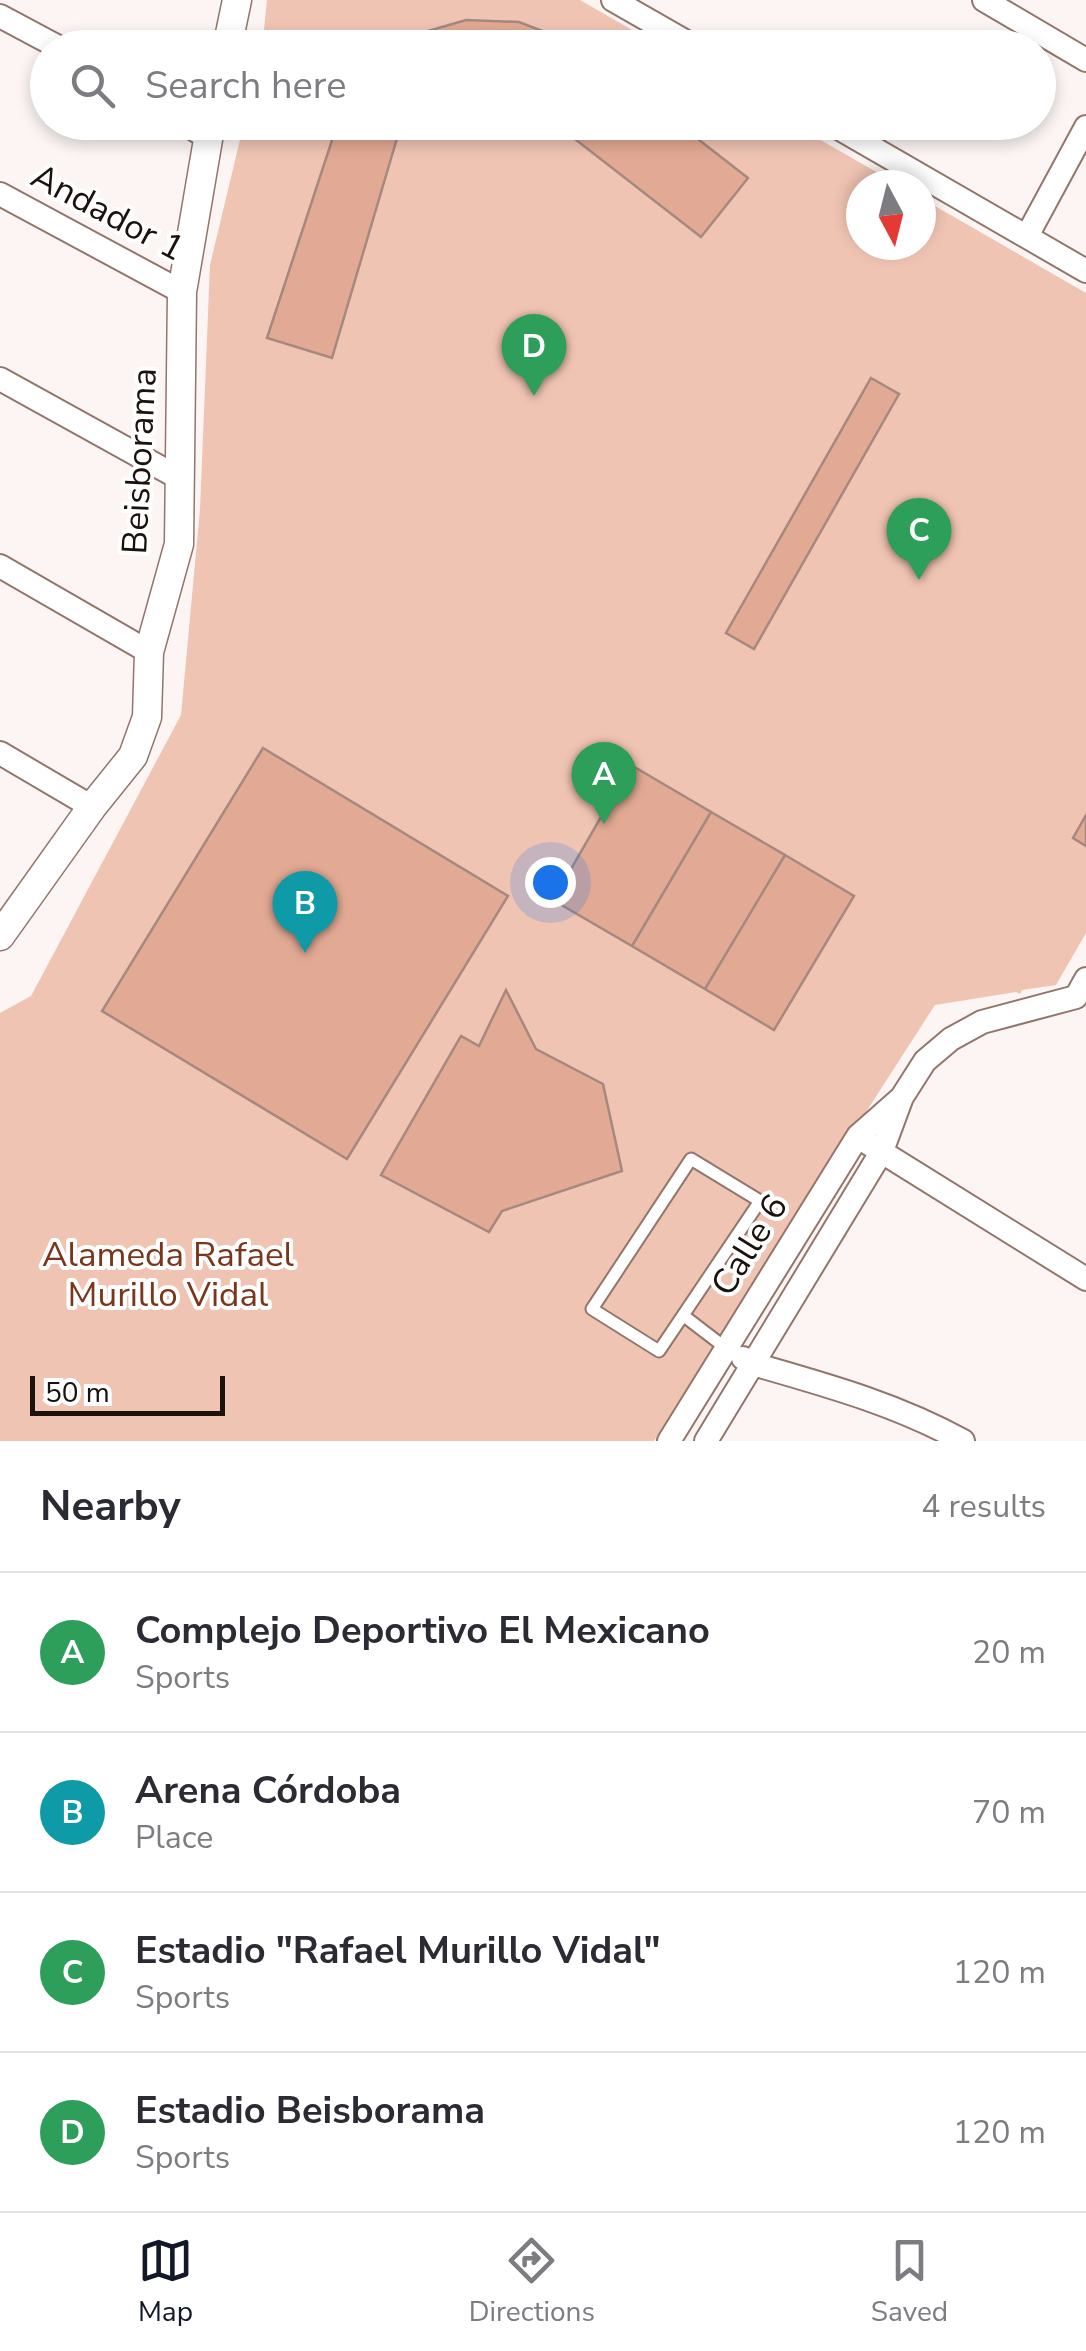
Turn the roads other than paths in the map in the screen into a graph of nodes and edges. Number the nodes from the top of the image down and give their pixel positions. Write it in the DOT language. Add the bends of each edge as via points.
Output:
graph roads {
  1 [pos="237,0"];
  2 [pos="613,0"];
  3 [pos="662,0"];
  4 [pos="984,0"];
  5 [pos="0,16"];
  6 [pos="651,22"];
  7 [pos="231,30"];
  8 [pos="665,30"];
  9 [pos="1035,30"];
  10 [pos="30,32"];
  11 [pos="1056,42"];
  12 [pos="1086,60"];
  13 [pos="1086,127"];
  14 [pos="207,140"];
  15 [pos="859,140"];
  16 [pos="0,194"];
  17 [pos="1027,236"];
  18 [pos="1086,271"];
  19 [pos="182,292"];
  20 [pos="0,379"];
  21 [pos="181,479"];
  22 [pos="0,566"];
  23 [pos="149,652"];
  24 [pos="0,753"];
  25 [pos="92,807"];
  26 [pos="2,928"];
  27 [pos="1082,993"];
  28 [pos="902,1097"];
  29 [pos="858,1136"];
  30 [pos="882,1152"];
  31 [pos="1086,1279"];
  32 [pos="684,1316"];
  33 [pos="727,1349"];
  34 [pos="753,1364"];
  35 [pos="668,1441"];
  36 [pos="706,1441"];
  37 [pos="962,1441"];
  1 -- 7 [label="street"];
  2 -- 6 [label="street"];
  3 -- 6 [label="street"];
  4 -- 9 [label="street"];
  5 -- 10 [label="street"];
  6 -- 8 [label="street"];
  11 -- 12 [label="street"];
  13 -- 17 [label="street"];
  14 -- 19 [label="street, Beisborama"];
  15 -- 17 [label="street"];
  16 -- 19 [label="street, Andador 1"];
  17 -- 18 [label="street"];
  19 -- 21 [label="street, Beisborama"];
  20 -- 21 [label="street"];
  21 -- 23 [label="street, Beisborama" via="180,544"];
  22 -- 23 [label="street"];
  23 -- 25 [label="street, Beisborama" via="147,717 138,743"];
  24 -- 25 [label="street"];
  25 -- 26 [label="street, Beisborama"];
  27 -- 28 [label="street, Calle 6" via="982,1022 951,1039 924,1061"];
  28 -- 29 [label="street, Calle 6"];
  28 -- 30 [label="street, Calle 6"];
  29 -- 30 [label="street"];
  29 -- 33 [label="street, Calle 6"];
  30 -- 31 [label="street"];
  30 -- 34 [label="street, Calle 6"];
  32 -- 32 [label="lane" via="760,1201 690,1159 592,1309 660,1351"];
  32 -- 33 [label="lane"];
  33 -- 34 [label="street"];
  33 -- 35 [label="street, Calle 6"];
  34 -- 36 [label="street, Calle 6"];
  34 -- 37 [label="street" via="918,1416"];
}
